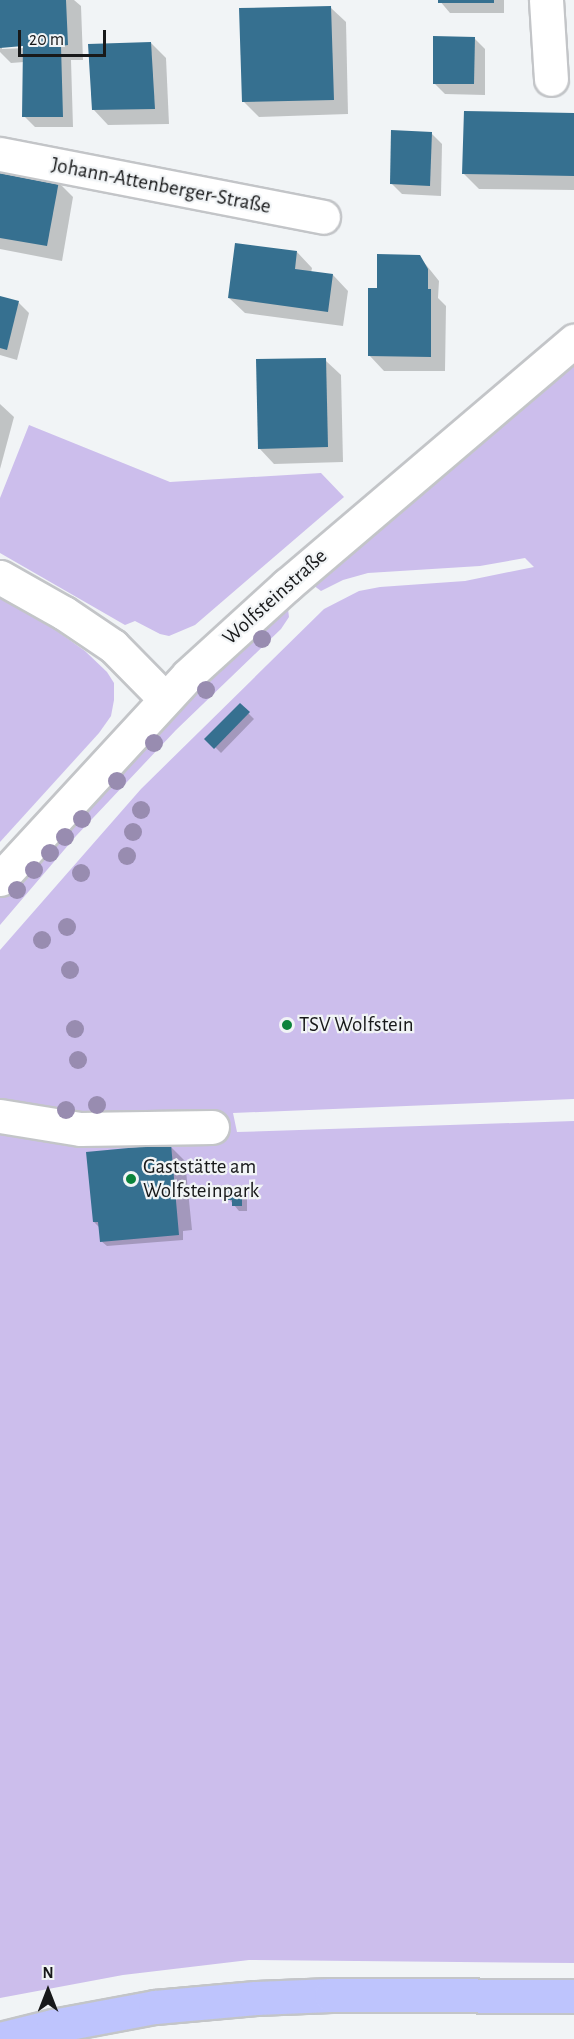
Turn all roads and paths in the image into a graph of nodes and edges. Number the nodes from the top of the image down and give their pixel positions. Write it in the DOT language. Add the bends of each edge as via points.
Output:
graph roads {
  1 [pos="546,0"];
  2 [pos="551,79"];
  3 [pos="0,154"];
  4 [pos="323,217"];
  5 [pos="574,341"];
  6 [pos="0,577"];
  7 [pos="165,699"];
  8 [pos="0,879"];
  9 [pos="0,1116"];
  10 [pos="212,1127"];
  11 [pos="574,1996"];
  12 [pos="0,2039"];
  1 -- 2 [label="street"];
  3 -- 4 [label="street, Johann-Attenberger-Straße"];
  5 -- 7 [label="street, Wolfsteinstraße" via="287,585"];
  6 -- 7 [label="street" via="112,646"];
  7 -- 8 [label="street, Wolfsteinstraße"];
  9 -- 10 [label="street" via="80,1129"];
  11 -- 12 [label="main road" via="256,1998 155,2007"];
}
